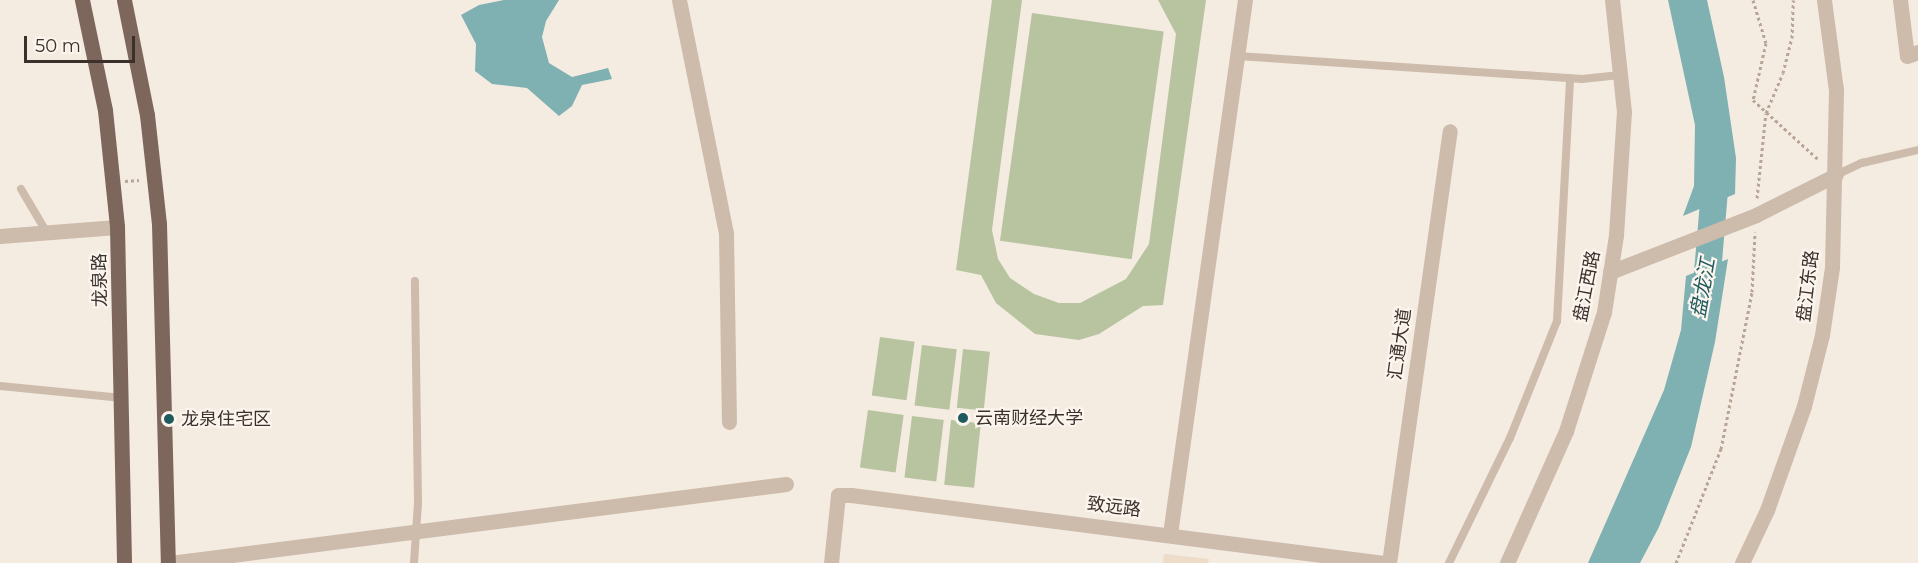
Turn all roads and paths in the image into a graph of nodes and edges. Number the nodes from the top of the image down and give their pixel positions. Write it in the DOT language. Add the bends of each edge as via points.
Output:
graph roads {
  1 [pos="82,0"];
  2 [pos="124,0"];
  3 [pos="679,0"];
  4 [pos="1245,0"];
  5 [pos="1612,0"];
  6 [pos="1753,0"];
  7 [pos="1793,0"];
  8 [pos="1824,0"];
  9 [pos="1900,0"];
  10 [pos="1918,52"];
  11 [pos="1237,56"];
  12 [pos="1620,75"];
  13 [pos="1570,78"];
  14 [pos="1766,113"];
  15 [pos="1450,131"];
  16 [pos="1918,150"];
  17 [pos="1836,175"];
  18 [pos="144,179"];
  19 [pos="125,181"];
  20 [pos="21,189"];
  21 [pos="1753,216"];
  22 [pos="117,228"];
  23 [pos="47,232"];
  24 [pos="0,236"];
  25 [pos="1610,272"];
  26 [pos="415,281"];
  27 [pos="0,386"];
  28 [pos="122,398"];
  29 [pos="729,422"];
  30 [pos="786,484"];
  31 [pos="415,530"];
  32 [pos="1170,534"];
  33 [pos="123,563"];
  34 [pos="169,563"];
  35 [pos="414,563"];
  36 [pos="831,563"];
  37 [pos="1387,563"];
  38 [pos="1449,563"];
  39 [pos="1507,563"];
  40 [pos="1676,563"];
  41 [pos="1742,563"];
  1 -- 22 [label="main road, 龙泉路" via="105,111"];
  2 -- 34 [label="main road" via="147,115 159,224"];
  3 -- 29 [label="street" via="726,234"];
  4 -- 11 [label="street"];
  5 -- 12 [label="street, 盘江西路"];
  6 -- 14 [label="path" via="1766,44 1753,100"];
  7 -- 14 [label="path" via="1792,38"];
  8 -- 17 [label="street, 盘江东路" via="1836,90"];
  9 -- 10 [label="street" via="1907,56"];
  11 -- 13 [label="lane"];
  11 -- 32 [label="street"];
  12 -- 13 [label="lane"];
  12 -- 25 [label="street, 盘江西路" via="1623,132"];
  13 -- 38 [label="lane" via="1557,321 1510,438"];
  14 -- 17 [label="path"];
  14 -- 21 [label="path"];
  15 -- 37 [label="street, 汇通大道"];
  16 -- 17 [label="lane" via="1862,163"];
  17 -- 21 [label="street"];
  17 -- 41 [label="street, 盘江东路" via="1832,267 1822,335 1804,406 1767,510"];
  18 -- 19 [label="path"];
  20 -- 23 [label="lane"];
  21 -- 25 [label="street"];
  21 -- 40 [label="path" via="1752,291 1721,449"];
  22 -- 23 [label="street"];
  22 -- 28 [label="main road, 龙泉路"];
  23 -- 24 [label="street"];
  25 -- 39 [label="street, 盘江西路" via="1586,379"];
  26 -- 31 [label="lane"];
  27 -- 28 [label="lane"];
  28 -- 33 [label="main road, 龙泉路"];
  30 -- 31 [label="street"];
  31 -- 34 [label="street" via="225,559"];
  31 -- 35 [label="lane"];
  32 -- 36 [label="street, 致远路" via="838,495"];
  32 -- 37 [label="street, 致远路"];
}
